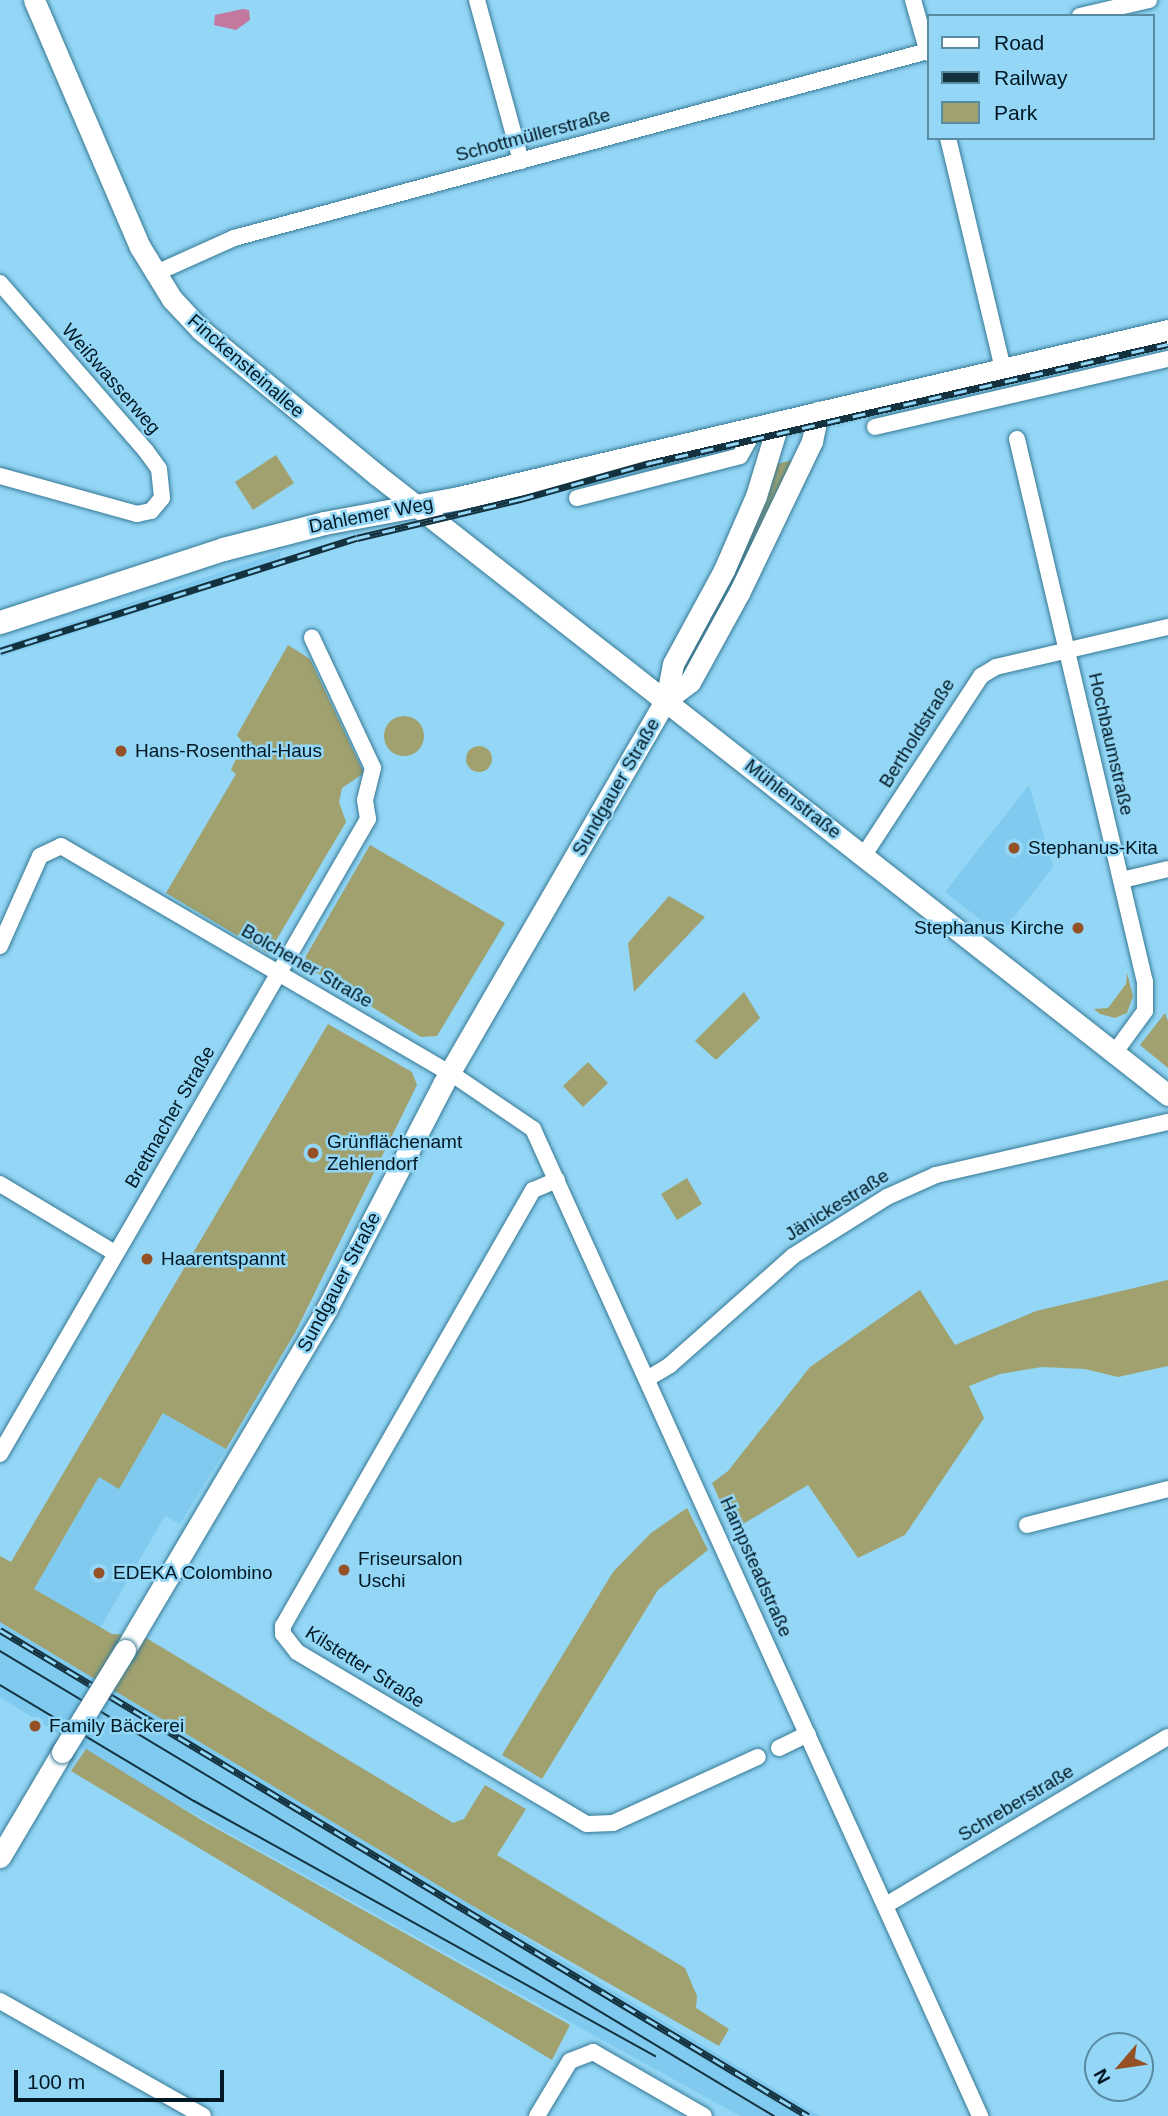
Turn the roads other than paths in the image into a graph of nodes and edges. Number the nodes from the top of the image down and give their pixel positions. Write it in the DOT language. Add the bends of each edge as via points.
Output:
graph roads {
  1 [pos="34,0"];
  2 [pos="477,0"];
  3 [pos="914,0"];
  4 [pos="1149,0"];
  5 [pos="1089,14"];
  6 [pos="926,45"];
  7 [pos="926,53"];
  8 [pos="948,140"];
  9 [pos="521,161"];
  10 [pos="155,274"];
  11 [pos="0,283"];
  12 [pos="1168,331"];
  13 [pos="1051,358"];
  14 [pos="1168,359"];
  15 [pos="1003,369"];
  16 [pos="938,384"];
  17 [pos="1057,385"];
  18 [pos="943,410"];
  19 [pos="818,412"];
  20 [pos="779,421"];
  21 [pos="875,427"];
  22 [pos="748,428"];
  23 [pos="1017,439"];
  24 [pos="0,476"];
  25 [pos="577,498"];
  26 [pos="417,505"];
  27 [pos="0,621"];
  28 [pos="1168,627"];
  29 [pos="312,638"];
  30 [pos="1068,650"];
  31 [pos="666,700"];
  32 [pos="864,855"];
  33 [pos="1168,869"];
  34 [pos="1122,880"];
  35 [pos="0,946"];
  36 [pos="277,973"];
  37 [pos="1115,1052"];
  38 [pos="449,1073"];
  39 [pos="1168,1094"];
  40 [pos="1168,1122"];
  41 [pos="557,1180"];
  42 [pos="0,1184"];
  43 [pos="115,1253"];
  44 [pos="648,1379"];
  45 [pos="0,1454"];
  46 [pos="1168,1489"];
  47 [pos="1027,1525"];
  48 [pos="808,1734"];
  49 [pos="1168,1737"];
  50 [pos="779,1748"];
  51 [pos="758,1757"];
  52 [pos="0,1857"];
  53 [pos="886,1905"];
  54 [pos="0,2001"];
  55 [pos="203,2116"];
  56 [pos="537,2116"];
  57 [pos="704,2116"];
  58 [pos="980,2116"];
  1 -- 10 [label="street, Finckensteinallee" via="111,186"];
  2 -- 9 [label="street"];
  3 -- 6 [label="street"];
  4 -- 5 [label="street"];
  7 -- 9 [label="street, Schottmüllerstraße"];
  8 -- 15 [label="street"];
  9 -- 10 [label="street, Schottmüllerstraße" via="234,238"];
  10 -- 26 [label="street, Finckensteinallee" via="189,318 235,361"];
  11 -- 24 [label="street, Weißwasserweg" via="159,469 162,498 151,510 137,514"];
  12 -- 13 [label="main road, Dahlemer Weg"];
  13 -- 15 [label="main road, Dahlemer Weg"];
  13 -- 17 [label="street"];
  14 -- 17 [label="street"];
  15 -- 16 [label="main road, Dahlemer Weg"];
  16 -- 18 [label="street"];
  16 -- 19 [label="main road, Dahlemer Weg"];
  17 -- 18 [label="street"];
  18 -- 21 [label="street"];
  19 -- 20 [label="main road, Dahlemer Weg"];
  19 -- 31 [label="street, Sundgauer Straße" via="812,441 739,593 690,682"];
  20 -- 22 [label="main road, Dahlemer Weg"];
  20 -- 31 [label="street, Sundgauer Straße" via="746,521 673,664"];
  22 -- 25 [label="street" via="749,440 740,456"];
  22 -- 26 [label="main road, Dahlemer Weg"];
  23 -- 30 [label="street, Hochbaumstraße"];
  26 -- 27 [label="main road, Dahlemer Weg" via="236,545"];
  26 -- 31 [label="street, Mühlenstraße"];
  28 -- 30 [label="street, Bertholdstraße"];
  29 -- 36 [label="street, Brettnacher Straße" via="373,768 365,800 368,819"];
  30 -- 32 [label="street, Bertholdstraße" via="996,667 977,679"];
  30 -- 34 [label="street, Hochbaumstraße"];
  31 -- 32 [label="street, Mühlenstraße"];
  31 -- 38 [label="street, Sundgauer Straße"];
  32 -- 37 [label="street, Mühlenstraße"];
  33 -- 34 [label="street"];
  34 -- 37 [label="street, Hochbaumstraße" via="1148,998 1140,1021"];
  35 -- 36 [label="street, Bolchener Straße" via="30,872 44,851 61,846"];
  36 -- 38 [label="street, Bolchener Straße"];
  36 -- 43 [label="street, Brettnacher Straße"];
  37 -- 39 [label="street, Mühlenstraße"];
  38 -- 41 [label="street, Hampsteadstraße" via="533,1129"];
  38 -- 52 [label="street, Sundgauer Straße, bridge" via="327,1308"];
  40 -- 44 [label="street, Jänickestraße" via="936,1175 887,1197 793,1256 670,1366"];
  41 -- 44 [label="street, Hampsteadstraße"];
  41 -- 51 [label="street, Kilstetter Straße" via="533,1189 283,1626 283,1634 297,1652 587,1824 613,1823"];
  42 -- 43 [label="street"];
  43 -- 45 [label="street, Brettnacher Straße"];
  44 -- 48 [label="street, Hampsteadstraße"];
  46 -- 47 [label="street"];
  48 -- 50 [label="street"];
  48 -- 53 [label="street, Hampsteadstraße"];
  49 -- 53 [label="street, Schreberstraße"];
  53 -- 58 [label="street, Hampsteadstraße"];
  54 -- 55 [label="street"];
  56 -- 57 [label="street" via="570,2061 593,2052"];
}
